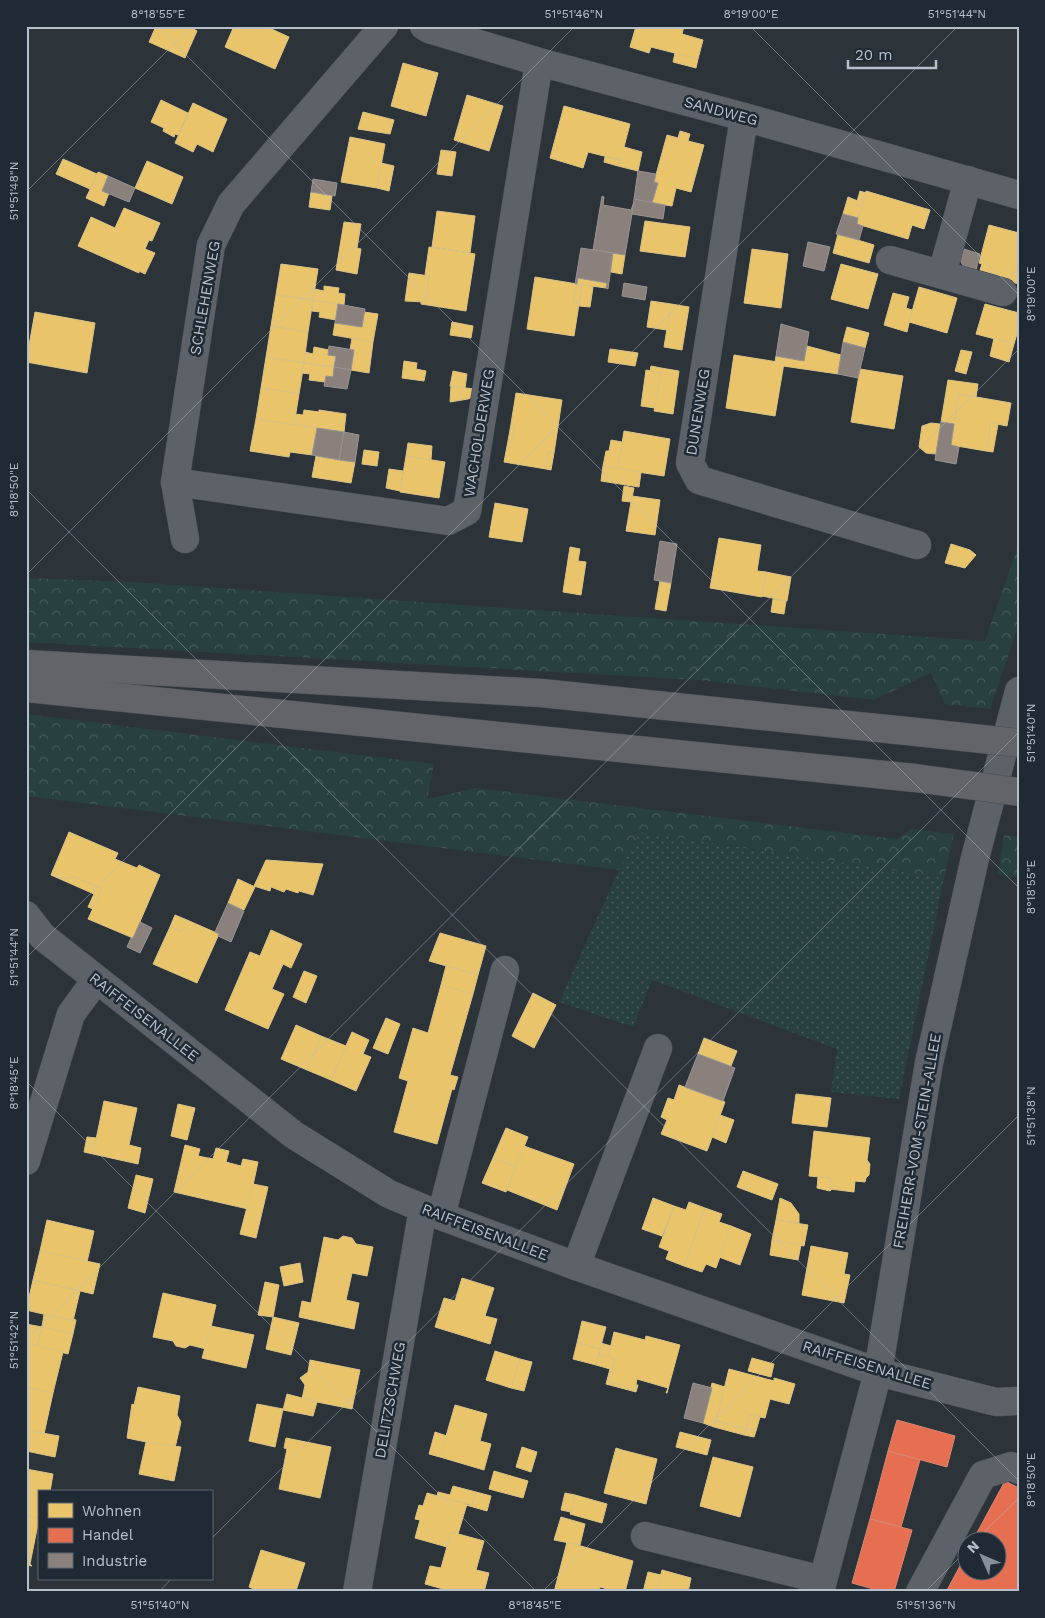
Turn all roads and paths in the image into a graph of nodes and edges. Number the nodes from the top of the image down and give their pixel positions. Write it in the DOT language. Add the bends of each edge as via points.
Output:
graph roads {
  1 [pos="384,26"];
  2 [pos="424,26"];
  3 [pos="539,62"];
  4 [pos="744,117"];
  5 [pos="968,180"];
  6 [pos="1019,195"];
  7 [pos="890,260"];
  8 [pos="942,274"];
  9 [pos="1003,292"];
  10 [pos="175,482"];
  11 [pos="185,539"];
  12 [pos="917,545"];
  13 [pos="26,664"];
  14 [pos="26,688"];
  15 [pos="1019,691"];
  16 [pos="1019,743"];
  17 [pos="1019,792"];
  18 [pos="26,915"];
  19 [pos="505,970"];
  20 [pos="96,980"];
  21 [pos="658,1048"];
  22 [pos="26,1161"];
  23 [pos="432,1212"];
  24 [pos="576,1266"];
  25 [pos="878,1372"];
  26 [pos="1019,1401"];
  27 [pos="1019,1470"];
  28 [pos="645,1536"];
  29 [pos="822,1586"];
  30 [pos="357,1592"];
  31 [pos="920,1592"];
  1 -- 10 [label="street, SCHLEHENWEG" via="231,204 211,245"];
  2 -- 3 [label="street, SANDWEG"];
  3 -- 4 [label="street, SANDWEG"];
  3 -- 10 [label="street, WACHOLDERWEG" via="467,511 448,522"];
  4 -- 5 [label="street, SANDWEG"];
  4 -- 12 [label="street, DUNENWEG" via="690,463 699,480"];
  5 -- 6 [label="street, SANDWEG"];
  5 -- 8 [label="street"];
  7 -- 8 [label="street"];
  8 -- 9 [label="street"];
  10 -- 11 [label="street, SCHLEHENWEG"];
  13 -- 16 [label="highway, bridge" via="541,693"];
  14 -- 17 [label="highway, bridge" via="915,778"];
  15 -- 25 [label="street, FREIHERR-VOM-STEIN-ALLEE" via="975,858 929,1063"];
  18 -- 20 [label="street, RAIFFEISENALLEE" via="42,936"];
  19 -- 23 [label="street, DELITZSCHWEG"];
  20 -- 22 [label="street" via="71,1014"];
  20 -- 23 [label="street, RAIFFEISENALLEE" via="294,1135 389,1194"];
  21 -- 24 [label="street"];
  23 -- 24 [label="street, RAIFFEISENALLEE"];
  23 -- 30 [label="street, DELITZSCHWEG"];
  24 -- 25 [label="street, RAIFFEISENALLEE"];
  25 -- 26 [label="street, RAIFFEISENALLEE" via="996,1402"];
  25 -- 29 [label="street, FREIHERR-VOM-STEIN-ALLEE"];
  27 -- 31 [label="street" via="1011,1466 983,1475"];
  28 -- 29 [label="street"];
}
